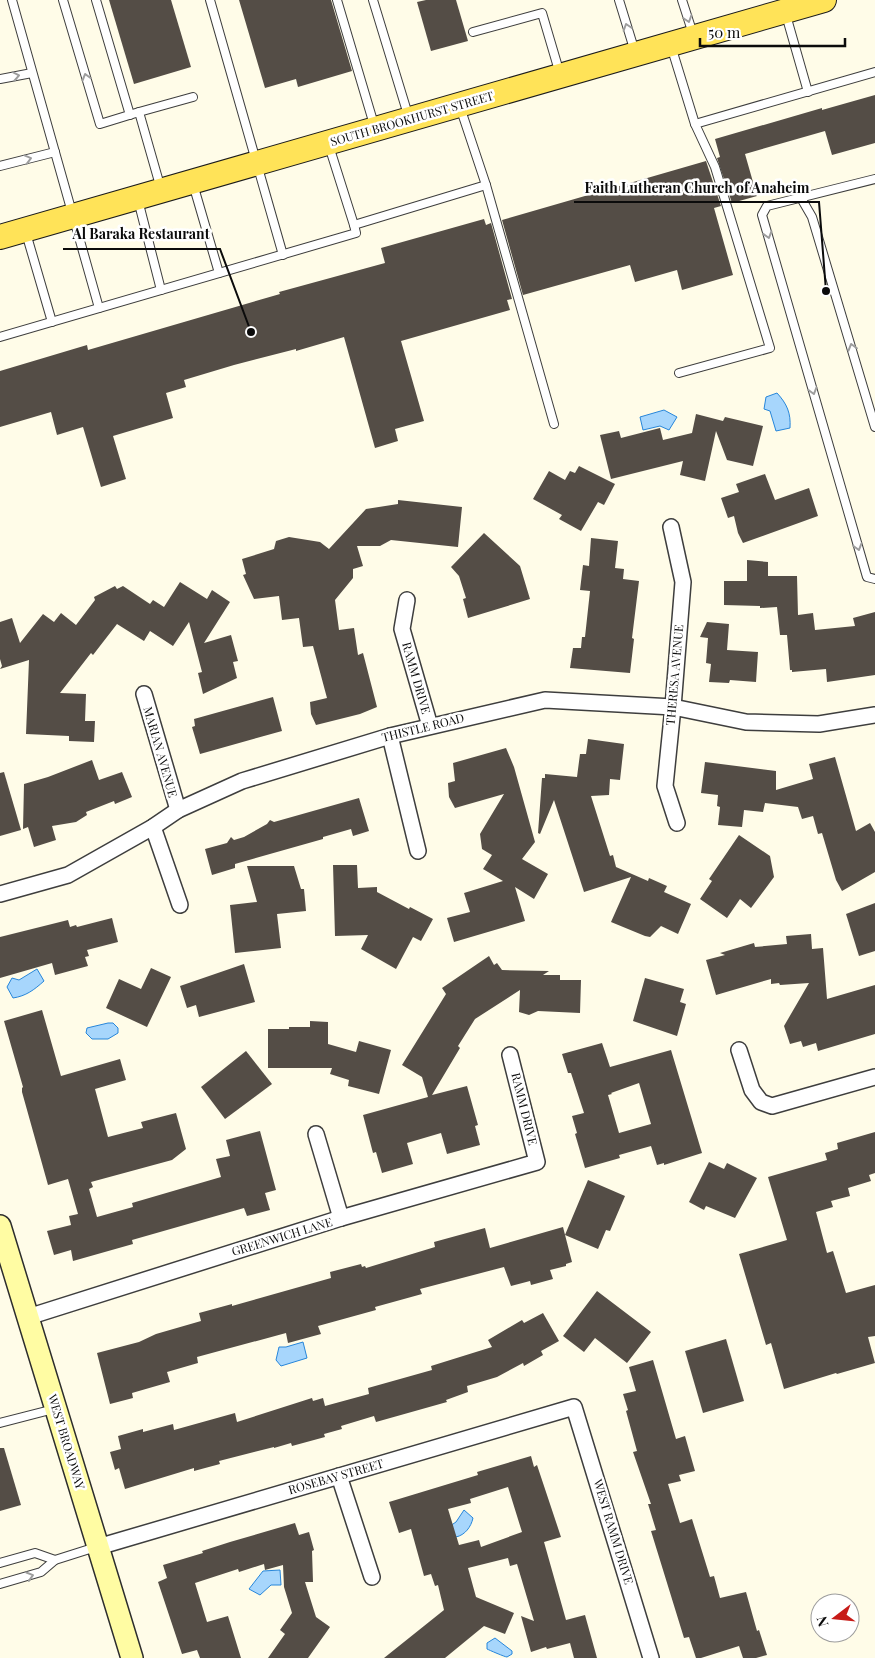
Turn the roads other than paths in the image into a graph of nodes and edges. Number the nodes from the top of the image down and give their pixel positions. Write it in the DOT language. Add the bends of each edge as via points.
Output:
graph roads {
  1 [pos="12,0"];
  2 [pos="63,0"];
  3 [pos="96,0"];
  4 [pos="210,0"];
  5 [pos="338,0"];
  6 [pos="373,0"];
  7 [pos="619,0"];
  8 [pos="682,0"];
  9 [pos="814,1"];
  10 [pos="785,11"];
  11 [pos="473,32"];
  12 [pos="694,38"];
  13 [pos="670,45"];
  14 [pos="636,54"];
  15 [pos="875,72"];
  16 [pos="32,73"];
  17 [pos="560,76"];
  18 [pos="0,79"];
  19 [pos="808,92"];
  20 [pos="193,97"];
  21 [pos="459,105"];
  22 [pos="139,112"];
  23 [pos="130,115"];
  24 [pos="409,120"];
  25 [pos="695,124"];
  26 [pos="375,130"];
  27 [pos="328,143"];
  28 [pos="55,152"];
  29 [pos="258,163"];
  30 [pos="0,166"];
  31 [pos="875,179"];
  32 [pos="193,182"];
  33 [pos="486,185"];
  34 [pos="162,191"];
  35 [pos="137,198"];
  36 [pos="800,198"];
  37 [pos="73,216"];
  38 [pos="354,225"];
  39 [pos="26,230"];
  40 [pos="0,237"];
  41 [pos="283,254"];
  42 [pos="218,273"];
  43 [pos="161,290"];
  44 [pos="99,308"];
  45 [pos="52,322"];
  46 [pos="0,337"];
  47 [pos="679,374"];
  48 [pos="554,424"];
  49 [pos="875,427"];
  50 [pos="671,527"];
  51 [pos="875,579"];
  52 [pos="407,600"];
  53 [pos="144,694"];
  54 [pos="673,707"];
  55 [pos="875,714"];
  56 [pos="430,726"];
  57 [pos="390,736"];
  58 [pos="178,810"];
  59 [pos="677,823"];
  60 [pos="153,827"];
  61 [pos="418,851"];
  62 [pos="0,894"];
  63 [pos="180,905"];
  64 [pos="738,1050"];
  65 [pos="510,1056"];
  66 [pos="875,1077"];
  67 [pos="316,1134"];
  68 [pos="537,1162"];
  69 [pos="341,1218"];
  70 [pos="0,1226"];
  71 [pos="28,1317"];
  72 [pos="574,1406"];
  73 [pos="56,1408"];
  74 [pos="0,1424"];
  75 [pos="339,1476"];
  76 [pos="98,1547"];
  77 [pos="55,1560"];
  78 [pos="0,1563"];
  79 [pos="372,1577"];
  80 [pos="0,1584"];
  81 [pos="132,1658"];
  82 [pos="651,1658"];
  1 -- 16 [label="lane"];
  23 -- 2 [label="lane, one-way" via="100,124"];
  3 -- 23 [label="lane"];
  4 -- 29 [label="lane"];
  5 -- 26 [label="lane"];
  6 -- 24 [label="lane"];
  14 -- 7 [label="lane, one-way"];
  8 -- 12 [label="lane, one-way"];
  9 -- 10 [label="main road, SOUTH BROOKHURST STREET"];
  10 -- 12 [label="main road, SOUTH BROOKHURST STREET"];
  10 -- 19 [label="lane"];
  11 -- 17 [label="lane" via="542,13"];
  12 -- 13 [label="main road, SOUTH BROOKHURST STREET"];
  13 -- 14 [label="main road, SOUTH BROOKHURST STREET"];
  13 -- 25 [label="lane"];
  14 -- 17 [label="main road, SOUTH BROOKHURST STREET"];
  15 -- 19 [label="lane"];
  18 -- 16 [label="lane, one-way"];
  16 -- 28 [label="lane"];
  17 -- 21 [label="main road, SOUTH BROOKHURST STREET"];
  19 -- 25 [label="lane"];
  20 -- 22 [label="lane"];
  21 -- 24 [label="main road, SOUTH BROOKHURST STREET"];
  21 -- 33 [label="lane"];
  22 -- 23 [label="lane"];
  22 -- 34 [label="lane"];
  24 -- 26 [label="main road, SOUTH BROOKHURST STREET"];
  25 -- 47 [label="lane" via="715,167 770,348"];
  26 -- 27 [label="main road, SOUTH BROOKHURST STREET"];
  27 -- 29 [label="main road, SOUTH BROOKHURST STREET"];
  27 -- 38 [label="lane"];
  30 -- 28 [label="lane, one-way"];
  28 -- 37 [label="lane"];
  29 -- 32 [label="main road, SOUTH BROOKHURST STREET"];
  29 -- 41 [label="lane"];
  31 -- 36 [label="lane"];
  32 -- 34 [label="main road, SOUTH BROOKHURST STREET"];
  32 -- 42 [label="lane"];
  33 -- 38 [label="lane"];
  33 -- 48 [label="lane"];
  34 -- 35 [label="main road, SOUTH BROOKHURST STREET"];
  35 -- 37 [label="main road, SOUTH BROOKHURST STREET"];
  35 -- 43 [label="lane"];
  49 -- 36 [label="lane, one-way" via="812,217"];
  36 -- 51 [label="lane, one-way" via="767,206 762,215 867,577"];
  37 -- 39 [label="main road, SOUTH BROOKHURST STREET"];
  37 -- 44 [label="lane"];
  38 -- 41 [label="lane" via="356,233"];
  39 -- 40 [label="main road, SOUTH BROOKHURST STREET"];
  39 -- 45 [label="lane"];
  41 -- 42 [label="lane"];
  42 -- 43 [label="lane"];
  43 -- 44 [label="lane"];
  44 -- 45 [label="lane"];
  45 -- 46 [label="lane"];
  50 -- 54 [label="street, THERESA AVENUE" via="683,582"];
  52 -- 56 [label="street, RAMM DRIVE" via="402,629"];
  53 -- 58 [label="street, MARIAN AVENUE"];
  54 -- 55 [label="street, THISTLE ROAD" via="746,722 819,724"];
  54 -- 56 [label="street, THISTLE ROAD" via="545,700"];
  54 -- 59 [label="street, THERESA AVENUE" via="665,786"];
  56 -- 57 [label="street, THISTLE ROAD"];
  57 -- 58 [label="street, THISTLE ROAD" via="242,781"];
  57 -- 61 [label="street"];
  58 -- 60 [label="street, THISTLE ROAD"];
  60 -- 62 [label="street, THISTLE ROAD" via="68,874"];
  60 -- 63 [label="street"];
  64 -- 66 [label="street" via="752,1090 761,1102 772,1106"];
  65 -- 68 [label="street, RAMM DRIVE"];
  67 -- 69 [label="street"];
  68 -- 69 [label="street, GREENWICH LANE"];
  69 -- 71 [label="street, GREENWICH LANE"];
  70 -- 71 [label="main road, WEST BROADWAY"];
  71 -- 73 [label="main road, WEST BROADWAY"];
  72 -- 75 [label="street, ROSEBAY STREET"];
  72 -- 82 [label="street, WEST RAMM DRIVE"];
  73 -- 74 [label="lane"];
  73 -- 76 [label="main road, WEST BROADWAY"];
  75 -- 76 [label="street, ROSEBAY STREET"];
  75 -- 79 [label="street"];
  76 -- 77 [label="lane"];
  76 -- 81 [label="main road, WEST BROADWAY"];
  77 -- 78 [label="lane" via="35,1553"];
  80 -- 77 [label="lane, one-way" via="41,1572"];
}
